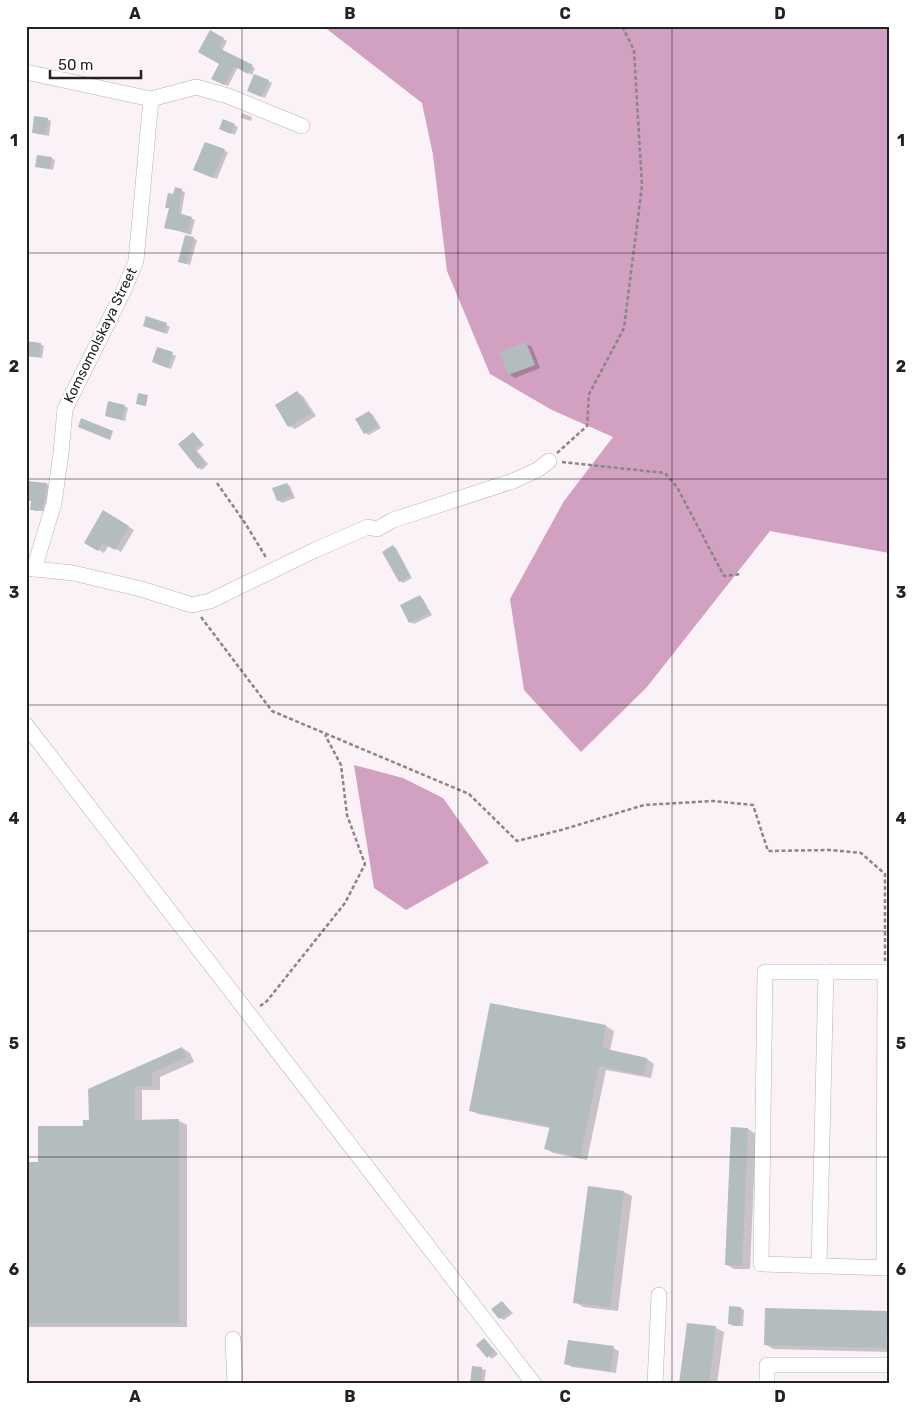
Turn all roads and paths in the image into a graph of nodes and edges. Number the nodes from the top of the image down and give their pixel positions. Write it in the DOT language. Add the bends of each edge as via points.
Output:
graph roads {
  1 [pos="622,26"];
  2 [pos="26,72"];
  3 [pos="151,98"];
  4 [pos="302,126"];
  5 [pos="549,460"];
  6 [pos="216,483"];
  7 [pos="30,569"];
  8 [pos="274,570"];
  9 [pos="740,574"];
  10 [pos="192,605"];
  11 [pos="26,725"];
  12 [pos="324,734"];
  13 [pos="826,972"];
  14 [pos="887,972"];
  15 [pos="249,1014"];
  16 [pos="819,1266"];
  17 [pos="886,1268"];
  18 [pos="659,1295"];
  19 [pos="233,1339"];
  20 [pos="889,1365"];
  21 [pos="235,1384"];
  22 [pos="534,1384"];
  23 [pos="655,1384"];
  24 [pos="767,1384"];
  1 -- 5 [label="path" via="634,50 642,186 624,328 589,394 587,426"];
  2 -- 3 [label="street"];
  3 -- 4 [label="street" via="196,87 228,96"];
  3 -- 7 [label="street, Komsomolskaya Street" via="136,261 65,409 54,503"];
  5 -- 8 [label="street" via="513,481 401,517 377,529 368,526"];
  5 -- 9 [label="path" via="665,473 677,488 724,576"];
  6 -- 8 [label="path"];
  7 -- 10 [label="street" via="73,573 141,588"];
  8 -- 10 [label="street"];
  10 -- 12 [label="path" via="272,711"];
  11 -- 15 [label="street"];
  12 -- 14 [label="path" via="468,794 518,841 644,805 713,801 754,805 768,850 862,853 885,874"];
  12 -- 15 [label="path" via="341,765 347,815 365,864 345,903 267,1001"];
  13 -- 14 [label="street"];
  13 -- 16 [label="street"];
  13 -- 16 [label="street" via="765,972 761,1264"];
  14 -- 17 [label="street"];
  15 -- 22 [label="street"];
  16 -- 17 [label="street"];
  18 -- 23 [label="street"];
  19 -- 21 [label="street"];
  20 -- 24 [label="street" via="767,1365"];
}
